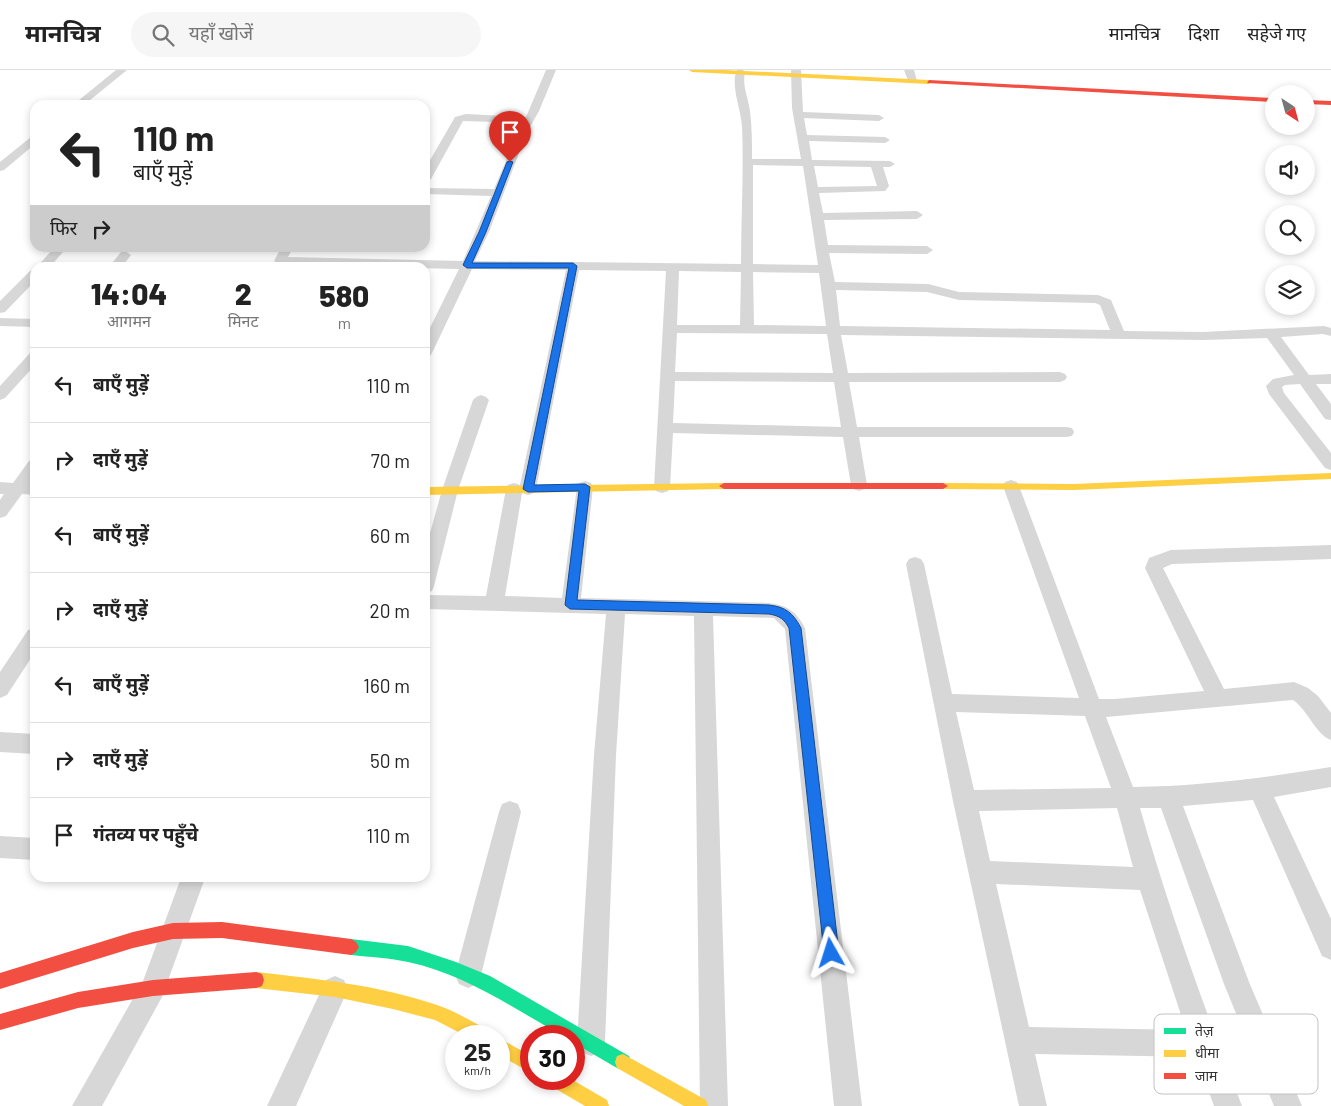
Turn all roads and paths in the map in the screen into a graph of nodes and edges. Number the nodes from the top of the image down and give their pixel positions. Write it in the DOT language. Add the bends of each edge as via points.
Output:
graph roads {
  1 [pos="122,70"];
  2 [pos="551,70"];
  3 [pos="692,70"];
  4 [pos="722,71"];
  5 [pos="765,71"];
  6 [pos="740,72"];
  7 [pos="796,72"];
  8 [pos="844,74"];
  9 [pos="910,76"];
  10 [pos="1265,99"];
  11 [pos="84,100"];
  12 [pos="1315,102"];
  13 [pos="1331,103"];
  14 [pos="799,115"];
  15 [pos="879,118"];
  16 [pos="529,120"];
  17 [pos="804,138"];
  18 [pos="885,140"];
  19 [pos="30,143"];
  20 [pos="747,162"];
  21 [pos="809,164"];
  22 [pos="876,164"];
  23 [pos="890,164"];
  24 [pos="0,168"];
  25 [pos="430,170"];
  26 [pos="814,190"];
  27 [pos="430,191"];
  28 [pos="497,193"];
  29 [pos="917,215"];
  30 [pos="818,217"];
  31 [pos="822,249"];
  32 [pos="927,250"];
  33 [pos="57,252"];
  34 [pos="125,255"];
  35 [pos="47,262"];
  36 [pos="119,262"];
  37 [pos="430,265"];
  38 [pos="467,265"];
  39 [pos="573,266"];
  40 [pos="673,267"];
  41 [pos="746,268"];
  42 [pos="825,269"];
  43 [pos="30,279"];
  44 [pos="829,286"];
  45 [pos="0,309"];
  46 [pos="0,322"];
  47 [pos="30,323"];
  48 [pos="747,328"];
  49 [pos="670,329"];
  50 [pos="833,329"];
  51 [pos="430,332"];
  52 [pos="1331,332"];
  53 [pos="1271,334"];
  54 [pos="1119,335"];
  55 [pos="30,362"];
  56 [pos="669,376"];
  57 [pos="1060,377"];
  58 [pos="840,378"];
  59 [pos="1304,379"];
  60 [pos="1331,379"];
  61 [pos="0,395"];
  62 [pos="481,400"];
  63 [pos="1331,415"];
  64 [pos="666,428"];
  65 [pos="849,432"];
  66 [pos="1066,432"];
  67 [pos="1328,456"];
  68 [pos="30,472"];
  69 [pos="1331,476"];
  70 [pos="858,485"];
  71 [pos="1011,486"];
  72 [pos="585,487"];
  73 [pos="662,487"];
  74 [pos="0,488"];
  75 [pos="17,489"];
  76 [pos="30,489"];
  77 [pos="521,489"];
  78 [pos="450,490"];
  79 [pos="430,492"];
  80 [pos="0,512"];
  81 [pos="1331,552"];
  82 [pos="915,564"];
  83 [pos="430,567"];
  84 [pos="430,602"];
  85 [pos="494,603"];
  86 [pos="570,605"];
  87 [pos="616,606"];
  88 [pos="703,607"];
  89 [pos="28,658"];
  90 [pos="0,689"];
  91 [pos="1218,698"];
  92 [pos="943,703"];
  93 [pos="1093,708"];
  94 [pos="1331,731"];
  95 [pos="0,742"];
  96 [pos="30,744"];
  97 [pos="1331,777"];
  98 [pos="1259,789"];
  99 [pos="1168,797"];
  100 [pos="1126,799"];
  101 [pos="964,801"];
  102 [pos="510,812"];
  103 [pos="0,847"];
  104 [pos="30,849"];
  105 [pos="980,872"];
  106 [pos="1148,879"];
  107 [pos="191,882"];
  108 [pos="171,936"];
  109 [pos="1331,948"];
  110 [pos="468,975"];
  111 [pos="157,978"];
  112 [pos="0,981"];
  113 [pos="335,989"];
  114 [pos="1193,1014"];
  115 [pos="1250,1014"];
  116 [pos="0,1022"];
  117 [pos="461,1025"];
  118 [pos="1018,1040"];
  119 [pos="591,1042"];
  120 [pos="1154,1043"];
  121 [pos="574,1090"];
  122 [pos="1224,1094"];
  123 [pos="1283,1094"];
  124 [pos="86,1106"];
  125 [pos="281,1106"];
  126 [pos="601,1106"];
  127 [pos="700,1106"];
  128 [pos="714,1106"];
  129 [pos="848,1106"];
  130 [pos="1033,1106"];
  131 [pos="1228,1106"];
  132 [pos="1288,1106"];
  1 -- 11 [label="street"];
  2 -- 16 [label="street"];
  3 -- 4 [label="main road"];
  4 -- 6 [label="main road"];
  5 -- 6 [label="main road"];
  5 -- 7 [label="main road"];
  6 -- 20 [label="street" via="738,82 747,126"];
  7 -- 8 [label="main road"];
  7 -- 14 [label="street"];
  8 -- 9 [label="main road"];
  9 -- 10 [label="main road"];
  12 -- 13 [label="main road"];
  14 -- 15 [label="street"];
  14 -- 17 [label="street"];
  16 -- 25 [label="street" via="458,118"];
  16 -- 28 [label="street"];
  17 -- 18 [label="street"];
  17 -- 21 [label="street"];
  19 -- 24 [label="street"];
  20 -- 21 [label="street"];
  20 -- 41 [label="street"];
  21 -- 22 [label="street"];
  21 -- 26 [label="street"];
  22 -- 23 [label="street"];
  22 -- 26 [label="street" via="883,186 881,189"];
  26 -- 30 [label="street"];
  27 -- 28 [label="street"];
  28 -- 38 [label="street"];
  29 -- 30 [label="street"];
  30 -- 31 [label="street"];
  31 -- 32 [label="street"];
  31 -- 42 [label="street"];
  33 -- 35 [label="street"];
  34 -- 36 [label="street"];
  37 -- 38 [label="street"];
  38 -- 39 [label="street"];
  38 -- 51 [label="street"];
  39 -- 40 [label="street"];
  39 -- 77 [label="street"];
  40 -- 41 [label="street"];
  40 -- 49 [label="street"];
  41 -- 42 [label="street"];
  41 -- 48 [label="street"];
  42 -- 44 [label="street"];
  43 -- 45 [label="street"];
  44 -- 50 [label="street"];
  44 -- 54 [label="street" via="928,288 959,296 1102,299"];
  46 -- 47 [label="street"];
  48 -- 49 [label="street"];
  48 -- 50 [label="street"];
  49 -- 56 [label="street"];
  50 -- 54 [label="street"];
  50 -- 58 [label="street"];
  52 -- 53 [label="street"];
  53 -- 54 [label="street"];
  53 -- 59 [label="street"];
  55 -- 61 [label="street"];
  56 -- 58 [label="street"];
  56 -- 64 [label="street"];
  57 -- 58 [label="street"];
  58 -- 65 [label="street"];
  59 -- 60 [label="street"];
  59 -- 63 [label="street"];
  59 -- 67 [label="street" via="1284,380 1276,384 1275,390"];
  62 -- 78 [label="street"];
  64 -- 65 [label="street"];
  64 -- 73 [label="street"];
  65 -- 66 [label="street"];
  65 -- 70 [label="street"];
  68 -- 75 [label="street"];
  69 -- 71 [label="main road" via="1074,487"];
  70 -- 71 [label="main road"];
  70 -- 73 [label="main road"];
  71 -- 93 [label="street"];
  72 -- 73 [label="main road"];
  72 -- 77 [label="main road"];
  72 -- 86 [label="street"];
  74 -- 75 [label="street"];
  75 -- 76 [label="street"];
  75 -- 80 [label="street"];
  77 -- 78 [label="main road"];
  77 -- 85 [label="street"];
  78 -- 79 [label="main road"];
  78 -- 83 [label="street"];
  81 -- 91 [label="street" via="1171,557 1155,563 1157,575"];
  82 -- 92 [label="street"];
  84 -- 85 [label="street"];
  85 -- 86 [label="street"];
  86 -- 87 [label="street"];
  87 -- 88 [label="street"];
  87 -- 119 [label="street" via="604,755"];
  88 -- 128 [label="street"];
  88 -- 129 [label="street" via="780,611 788,616 795,628"];
  89 -- 90 [label="street"];
  91 -- 93 [label="street"];
  91 -- 94 [label="street" via="1294,691 1308,699"];
  92 -- 93 [label="street"];
  92 -- 101 [label="street"];
  93 -- 100 [label="street"];
  95 -- 96 [label="street"];
  97 -- 98 [label="street"];
  98 -- 99 [label="street"];
  98 -- 109 [label="street"];
  99 -- 100 [label="street"];
  99 -- 115 [label="street"];
  100 -- 101 [label="street"];
  100 -- 106 [label="street"];
  101 -- 105 [label="street"];
  102 -- 110 [label="street"];
  103 -- 104 [label="street"];
  105 -- 106 [label="street"];
  105 -- 118 [label="street"];
  106 -- 114 [label="street"];
  107 -- 108 [label="street"];
  108 -- 110 [label="main road" via="222,930 408,954"];
  108 -- 111 [label="street"];
  108 -- 112 [label="main road" via="133,940"];
  110 -- 119 [label="main road"];
  111 -- 113 [label="main road" via="256,980"];
  111 -- 116 [label="main road"];
  111 -- 124 [label="street"];
  113 -- 117 [label="main road" via="437,1013"];
  113 -- 125 [label="street"];
  118 -- 120 [label="street"];
  118 -- 130 [label="street"];
  119 -- 127 [label="main road"];
  121 -- 126 [label="main road"];
  122 -- 131 [label="street"];
  123 -- 132 [label="street"];
}
